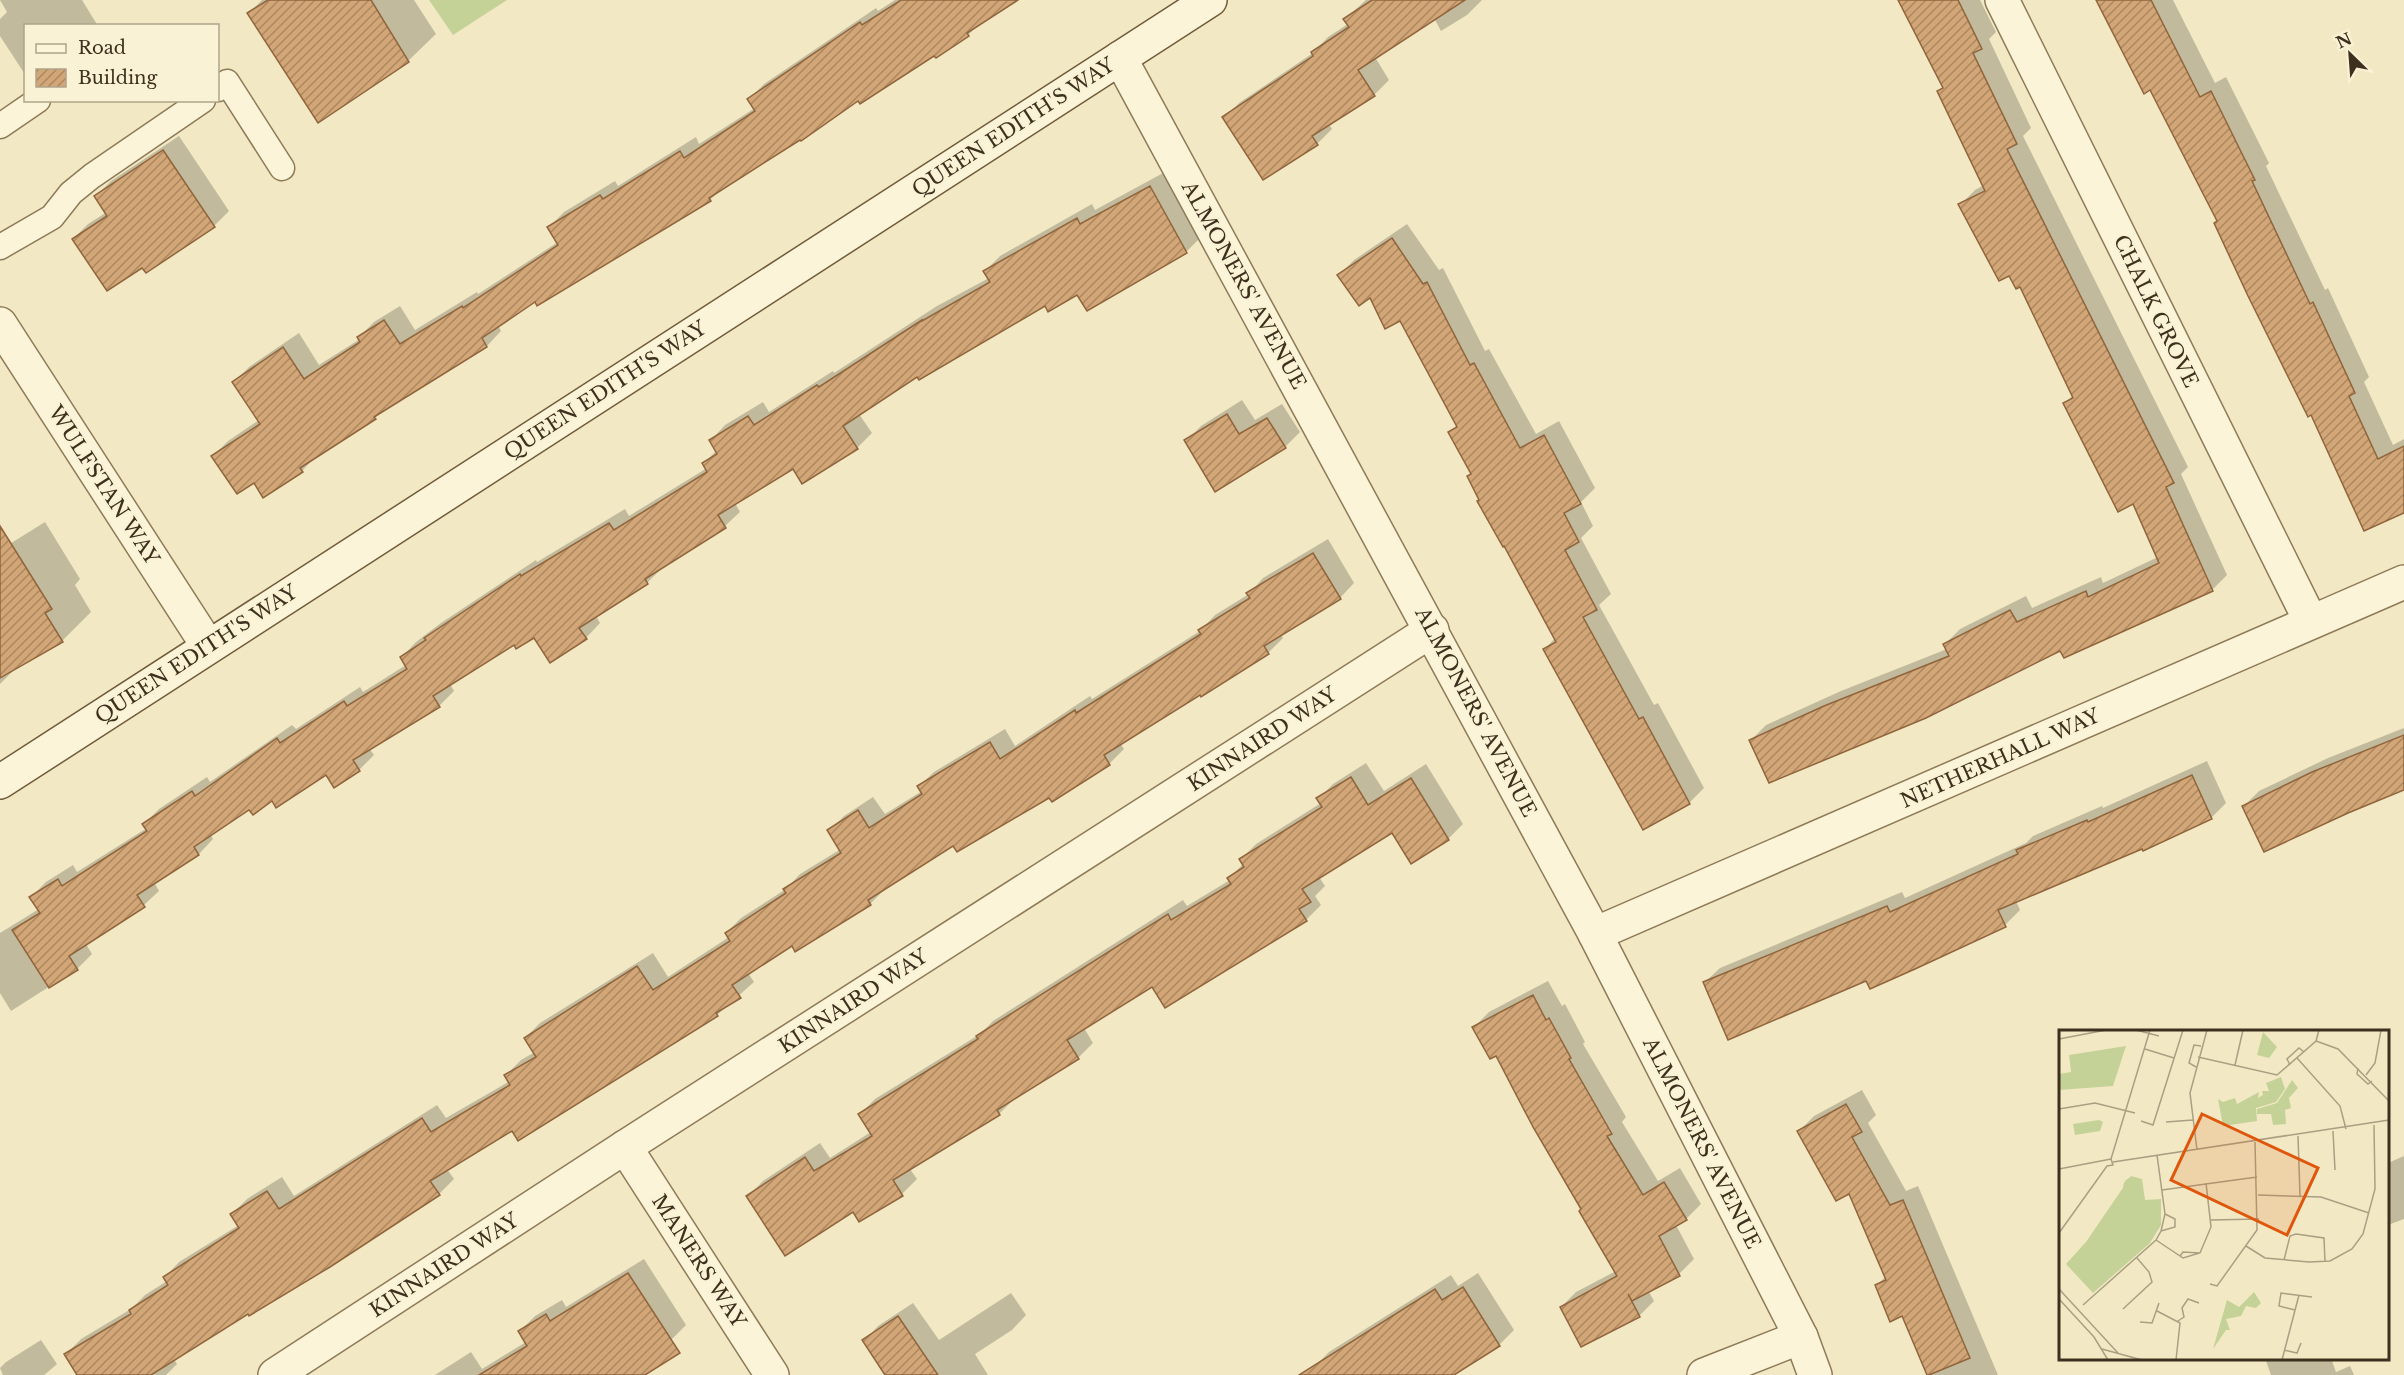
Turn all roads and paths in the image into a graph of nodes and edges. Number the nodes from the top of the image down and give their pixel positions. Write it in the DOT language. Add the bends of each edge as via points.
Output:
graph roads {
  1 [pos="1210,0"];
  2 [pos="2002,0"];
  3 [pos="1120,58"];
  4 [pos="219,88"];
  5 [pos="36,102"];
  6 [pos="199,102"];
  7 [pos="0,126"];
  8 [pos="282,168"];
  9 [pos="0,248"];
  10 [pos="0,324"];
  11 [pos="2404,582"];
  12 [pos="2311,622"];
  13 [pos="1432,630"];
  14 [pos="208,646"];
  15 [pos="0,782"];
  16 [pos="1595,934"];
  17 [pos="625,1147"];
  18 [pos="1801,1337"];
  19 [pos="275,1375"];
  20 [pos="772,1375"];
  21 [pos="1704,1375"];
  22 [pos="1815,1375"];
  1 -- 3 [label="street, QUEEN EDITH'S WAY"];
  2 -- 12 [label="street, CHALK GROVE"];
  3 -- 13 [label="street, ALMONERS' AVENUE"];
  3 -- 14 [label="street, QUEEN EDITH'S WAY"];
  4 -- 8 [label="lane" via="227,82"];
  5 -- 7 [label="lane"];
  6 -- 9 [label="lane" via="92,176 71,193 52,217"];
  10 -- 14 [label="street, WULFSTAN WAY"];
  11 -- 12 [label="street, NETHERHALL WAY"];
  12 -- 16 [label="street, NETHERHALL WAY"];
  13 -- 16 [label="street, ALMONERS' AVENUE"];
  13 -- 17 [label="street, KINNAIRD WAY"];
  14 -- 15 [label="street, QUEEN EDITH'S WAY"];
  16 -- 18 [label="street, ALMONERS' AVENUE"];
  17 -- 19 [label="street, KINNAIRD WAY"];
  17 -- 20 [label="street, MANERS WAY"];
  18 -- 21 [label="street"];
  18 -- 22 [label="street, ALMONERS' AVENUE"];
}
